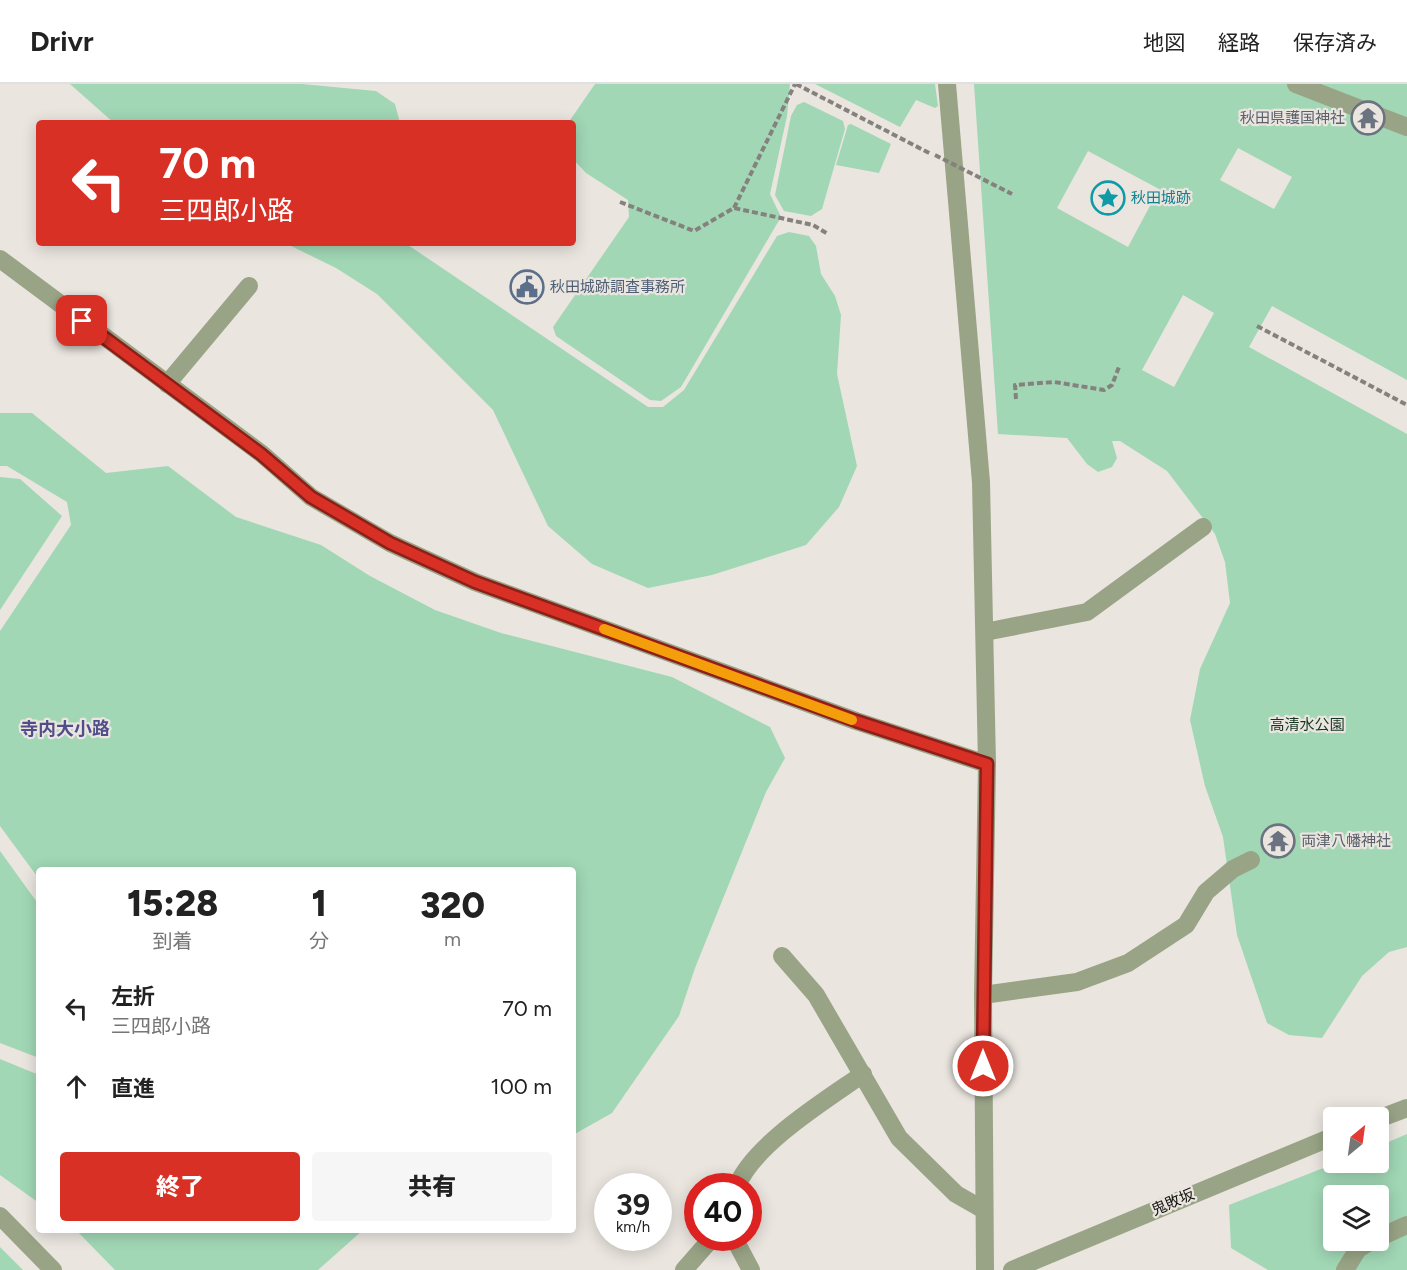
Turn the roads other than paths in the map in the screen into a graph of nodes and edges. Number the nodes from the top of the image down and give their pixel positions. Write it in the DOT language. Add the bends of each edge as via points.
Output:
graph roads {
  1 [pos="946,84"];
  2 [pos="1296,84"];
  3 [pos="1407,128"];
  4 [pos="0,259"];
  5 [pos="249,286"];
  6 [pos="167,384"];
  7 [pos="1203,527"];
  8 [pos="986,632"];
  9 [pos="987,764"];
  10 [pos="1251,860"];
  11 [pos="782,956"];
  12 [pos="983,995"];
  13 [pos="863,1074"];
  14 [pos="1407,1108"];
  15 [pos="1389,1115"];
  16 [pos="1323,1141"];
  17 [pos="746,1173"];
  18 [pos="984,1210"];
  19 [pos="5,1221"];
  20 [pos="1407,1225"];
  21 [pos="1389,1233"];
  22 [pos="701,1251"];
  23 [pos="741,1251"];
  24 [pos="1357,1251"];
  25 [pos="53,1270"];
  26 [pos="684,1270"];
  27 [pos="751,1270"];
  28 [pos="985,1270"];
  29 [pos="1012,1270"];
  30 [pos="1345,1270"];
  1 -- 8 [label="street" via="981,482"];
  2 -- 3 [label="street"];
  4 -- 6 [label="street"];
  5 -- 6 [label="street"];
  6 -- 9 [label="street" via="311,497 390,543 475,582 856,721"];
  7 -- 8 [label="street" via="1087,612"];
  8 -- 9 [label="street"];
  9 -- 12 [label="street"];
  10 -- 12 [label="street" via="1233,869 1206,892 1186,925 1128,963 1077,982"];
  11 -- 13 [label="street" via="816,994"];
  12 -- 18 [label="street"];
  13 -- 17 [label="street" via="804,1115 761,1153"];
  13 -- 18 [label="street" via="899,1138 956,1194"];
  14 -- 15 [label="street"];
  16 -- 29 [label="street, 鬼敗坂"];
  18 -- 28 [label="street"];
  19 -- 25 [label="street"];
  20 -- 21 [label="street"];
  22 -- 26 [label="street"];
  23 -- 27 [label="street"];
  24 -- 30 [label="street"];
}
